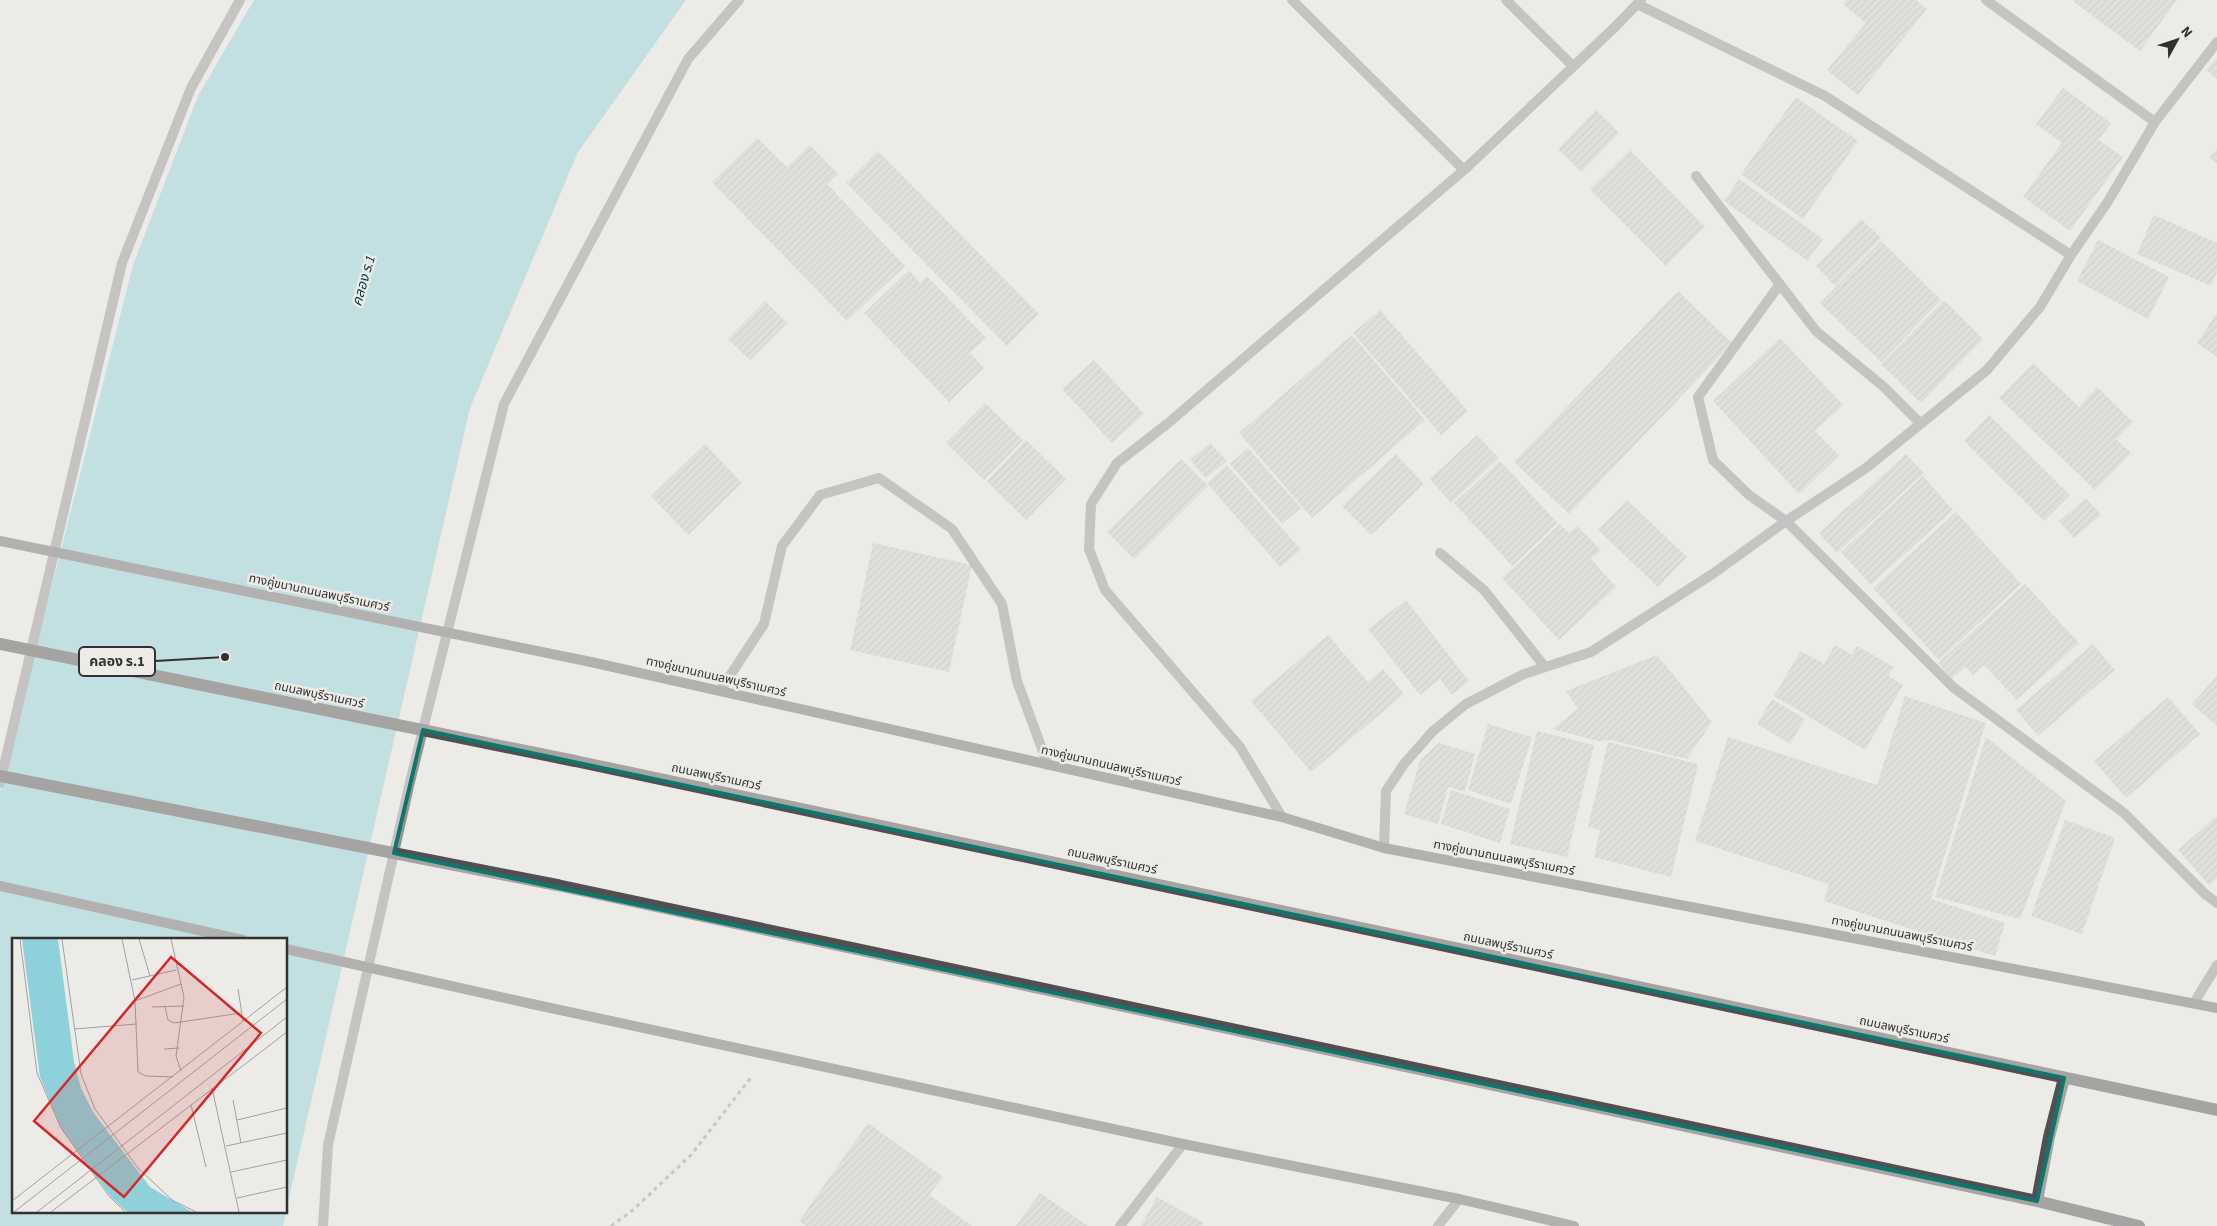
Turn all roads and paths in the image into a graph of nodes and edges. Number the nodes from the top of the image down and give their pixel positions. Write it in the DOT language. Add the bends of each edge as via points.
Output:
graph roads {
  1 [pos="240,0"];
  2 [pos="739,0"];
  3 [pos="1292,0"];
  4 [pos="1506,0"];
  5 [pos="1986,0"];
  6 [pos="1639,2"];
  7 [pos="2217,42"];
  8 [pos="1574,66"];
  9 [pos="2155,122"];
  10 [pos="1464,170"];
  11 [pos="1696,176"];
  12 [pos="2071,255"];
  13 [pos="1780,284"];
  14 [pos="1921,424"];
  15 [pos="1786,521"];
  16 [pos="0,541"];
  17 [pos="1440,553"];
  18 [pos="0,644"];
  19 [pos="1545,667"];
  20 [pos="720,691"];
  21 [pos="1048,765"];
  22 [pos="0,776"];
  23 [pos="0,783"];
  24 [pos="1282,817"];
  25 [pos="1384,848"];
  26 [pos="0,886"];
  27 [pos="2217,903"];
  28 [pos="234,938"];
  29 [pos="288,949"];
  30 [pos="2217,965"];
  31 [pos="2194,1003"];
  32 [pos="2217,1008"];
  33 [pos="769,1054"];
  34 [pos="2064,1078"];
  35 [pos="2217,1110"];
  36 [pos="1183,1144"];
  37 [pos="1459,1199"];
  38 [pos="2037,1201"];
  39 [pos="322,1226"];
  40 [pos="611,1226"];
  41 [pos="1120,1226"];
  42 [pos="1438,1226"];
  43 [pos="1574,1226"];
  44 [pos="2139,1226"];
  1 -- 23 [label="street" via="191,88 122,263"];
  2 -- 39 [label="street" via="688,59 504,404 410,782 328,1146"];
  3 -- 10 [label="street"];
  4 -- 8 [label="street"];
  5 -- 9 [label="street"];
  6 -- 8 [label="street"];
  6 -- 12 [label="street" via="1825,96"];
  7 -- 9 [label="street"];
  8 -- 10 [label="street"];
  9 -- 12 [label="street"];
  10 -- 24 [label="street" via="1117,463 1091,504 1088,549 1105,590 1240,747"];
  11 -- 13 [label="street"];
  12 -- 14 [label="street" via="2040,308 1987,370"];
  13 -- 14 [label="street" via="1816,331"];
  13 -- 15 [label="street" via="1698,397 1713,460 1749,495"];
  14 -- 15 [label="street" via="1866,468"];
  15 -- 19 [label="street" via="1714,573 1591,652"];
  15 -- 27 [label="street" via="1954,688 2124,813"];
  16 -- 20 [label="main road, ทางคู่ขนานถนนลพบุรีราเมศวร์, bridge"];
  17 -- 19 [label="street" via="1484,590"];
  18 -- 34 [label="main road, ถนนลพบุรีราเมศวร์, bridge" via="575,761"];
  19 -- 25 [label="street" via="1524,674 1466,704 1433,731 1386,791"];
  20 -- 21 [label="main road, ทางคู่ขนานถนนลพบุรีราเมศวร์"];
  20 -- 21 [label="street" via="764,624 782,546 820,494 879,478 952,529 1002,604 1017,681"];
  21 -- 24 [label="main road, ทางคู่ขนานถนนลพบุรีราเมศวร์"];
  22 -- 38 [label="main road, bridge" via="557,885"];
  24 -- 25 [label="main road, ทางคู่ขนานถนนลพบุรีราเมศวร์"];
  25 -- 31 [label="main road, ทางคู่ขนานถนนลพบุรีราเมศวร์"];
  26 -- 28 [label="main road"];
  29 -- 33 [label="main road, bridge"];
  30 -- 31 [label="street"];
  31 -- 32 [label="main road, ทางคู่ขนานถนนลพบุรีราเมศวร์"];
  33 -- 36 [label="main road"];
  33 -- 40 [label="path" via="691,1155 633,1210"];
  34 -- 35 [label="main road, ถนนลพบุรีราเมศวร์"];
  34 -- 38 [label="main road"];
  36 -- 37 [label="main road"];
  36 -- 41 [label="street"];
  37 -- 42 [label="street"];
  37 -- 43 [label="main road"];
  38 -- 44 [label="main road"];
}
